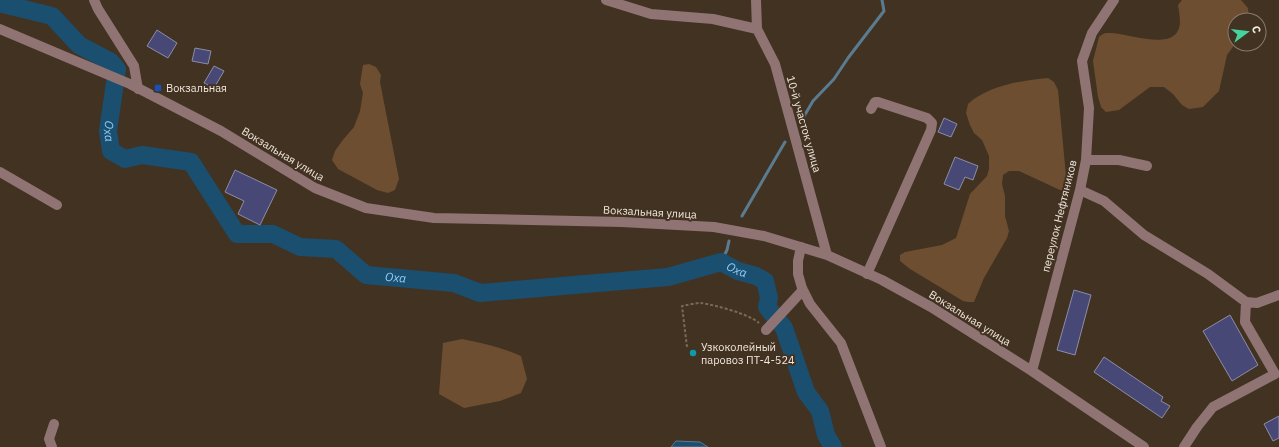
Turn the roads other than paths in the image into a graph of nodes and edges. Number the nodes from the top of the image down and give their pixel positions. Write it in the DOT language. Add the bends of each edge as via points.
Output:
graph roads {
  1 [pos="94,0"];
  2 [pos="606,0"];
  3 [pos="756,0"];
  4 [pos="1114,0"];
  5 [pos="0,29"];
  6 [pos="757,29"];
  7 [pos="134,87"];
  8 [pos="871,109"];
  9 [pos="1086,160"];
  10 [pos="1147,166"];
  11 [pos="0,172"];
  12 [pos="1080,190"];
  13 [pos="57,205"];
  14 [pos="801,247"];
  15 [pos="827,255"];
  16 [pos="867,274"];
  17 [pos="803,290"];
  18 [pos="1279,295"];
  19 [pos="1246,302"];
  20 [pos="768,327"];
  21 [pos="1032,371"];
  22 [pos="54,424"];
  23 [pos="52,447"];
  24 [pos="881,447"];
  25 [pos="1144,447"];
  26 [pos="1184,447"];
  1 -- 7 [label="street" via="134,66"];
  2 -- 6 [label="street" via="651,14 714,19"];
  3 -- 6 [label="street, 10-й участок улица"];
  4 -- 9 [label="street, переулок Нефтяников" via="1092,33 1082,61 1089,108"];
  5 -- 7 [label="street, Вокзальная улица"];
  6 -- 15 [label="street, 10-й участок улица" via="775,64"];
  7 -- 14 [label="street, Вокзальная улица" via="222,131 314,188 366,208 434,218 622,222 714,227 764,236"];
  8 -- 16 [label="street" via="875,102 878,102 927,118 932,124"];
  9 -- 10 [label="street" via="1119,160"];
  9 -- 12 [label="street, переулок Нефтяников"];
  11 -- 13 [label="street"];
  12 -- 19 [label="street" via="1104,201 1144,235 1208,274"];
  12 -- 21 [label="street, переулок Нефтяников"];
  14 -- 15 [label="street, Вокзальная улица"];
  14 -- 17 [label="street" via="798,274"];
  15 -- 16 [label="street, Вокзальная улица"];
  16 -- 21 [label="street, Вокзальная улица" via="931,307"];
  17 -- 20 [label="street"];
  17 -- 24 [label="street" via="810,304 842,343"];
  18 -- 19 [label="street" via="1257,303"];
  19 -- 26 [label="street" via="1245,322 1275,374 1213,407"];
  21 -- 25 [label="street, Вокзальная улица"];
  22 -- 23 [label="street" via="49,439"];
}
